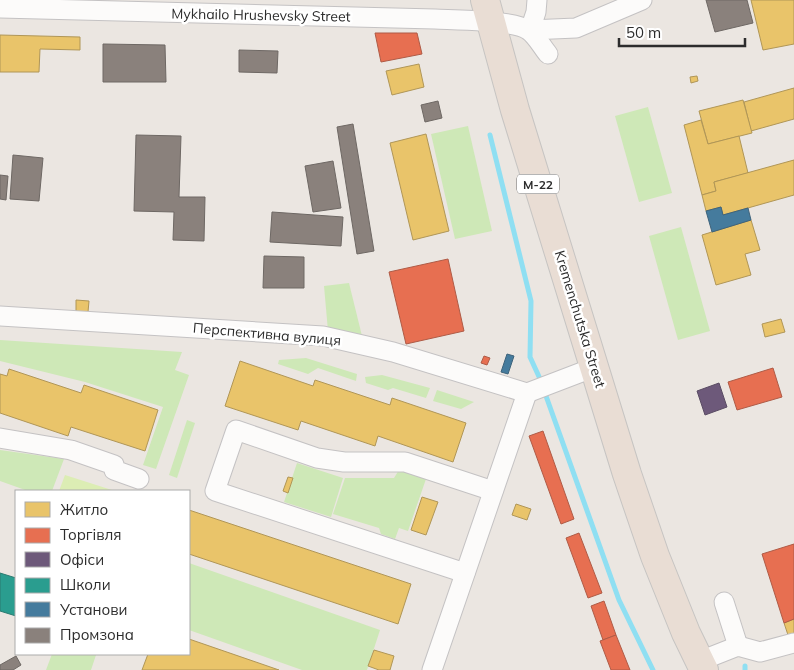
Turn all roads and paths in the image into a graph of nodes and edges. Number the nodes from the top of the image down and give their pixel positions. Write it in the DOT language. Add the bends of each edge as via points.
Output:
graph roads {
  1 [pos="537,0"];
  2 [pos="642,0"];
  3 [pos="104,6"];
  4 [pos="0,8"];
  5 [pos="488,11"];
  6 [pos="530,30"];
  7 [pos="548,54"];
  8 [pos="0,316"];
  9 [pos="595,367"];
  10 [pos="527,393"];
  11 [pos="0,438"];
  12 [pos="139,479"];
  13 [pos="493,492"];
  14 [pos="465,573"];
  15 [pos="724,602"];
  16 [pos="794,643"];
  17 [pos="738,646"];
  18 [pos="702,666"];
  19 [pos="432,670"];
  1 -- 6 [label="street"];
  2 -- 6 [label="street, Mykhailo Hrushevsky Street" via="576,28"];
  3 -- 4 [label="street, Mykhailo Hrushevsky Street"];
  3 -- 5 [label="street, Mykhailo Hrushevsky Street" via="435,19"];
  5 -- 6 [label="street, Mykhailo Hrushevsky Street"];
  5 -- 9 [label="highway, Kremenchutska Street / М-22" via="514,110"];
  6 -- 7 [label="street"];
  8 -- 10 [label="street, Перспективна вулиця" via="323,336 393,352"];
  9 -- 10 [label="street"];
  9 -- 18 [label="highway, Kremenchutska Street / М-22" via="654,556"];
  10 -- 13 [label="street"];
  11 -- 12 [label="street" via="71,450 114,465 114,470"];
  13 -- 14 [label="street"];
  13 -- 14 [label="street" via="405,462 344,462 317,458 236,430 215,491"];
  14 -- 19 [label="street"];
  15 -- 17 [label="street"];
  16 -- 17 [label="street" via="760,652"];
  17 -- 18 [label="street"];
}
